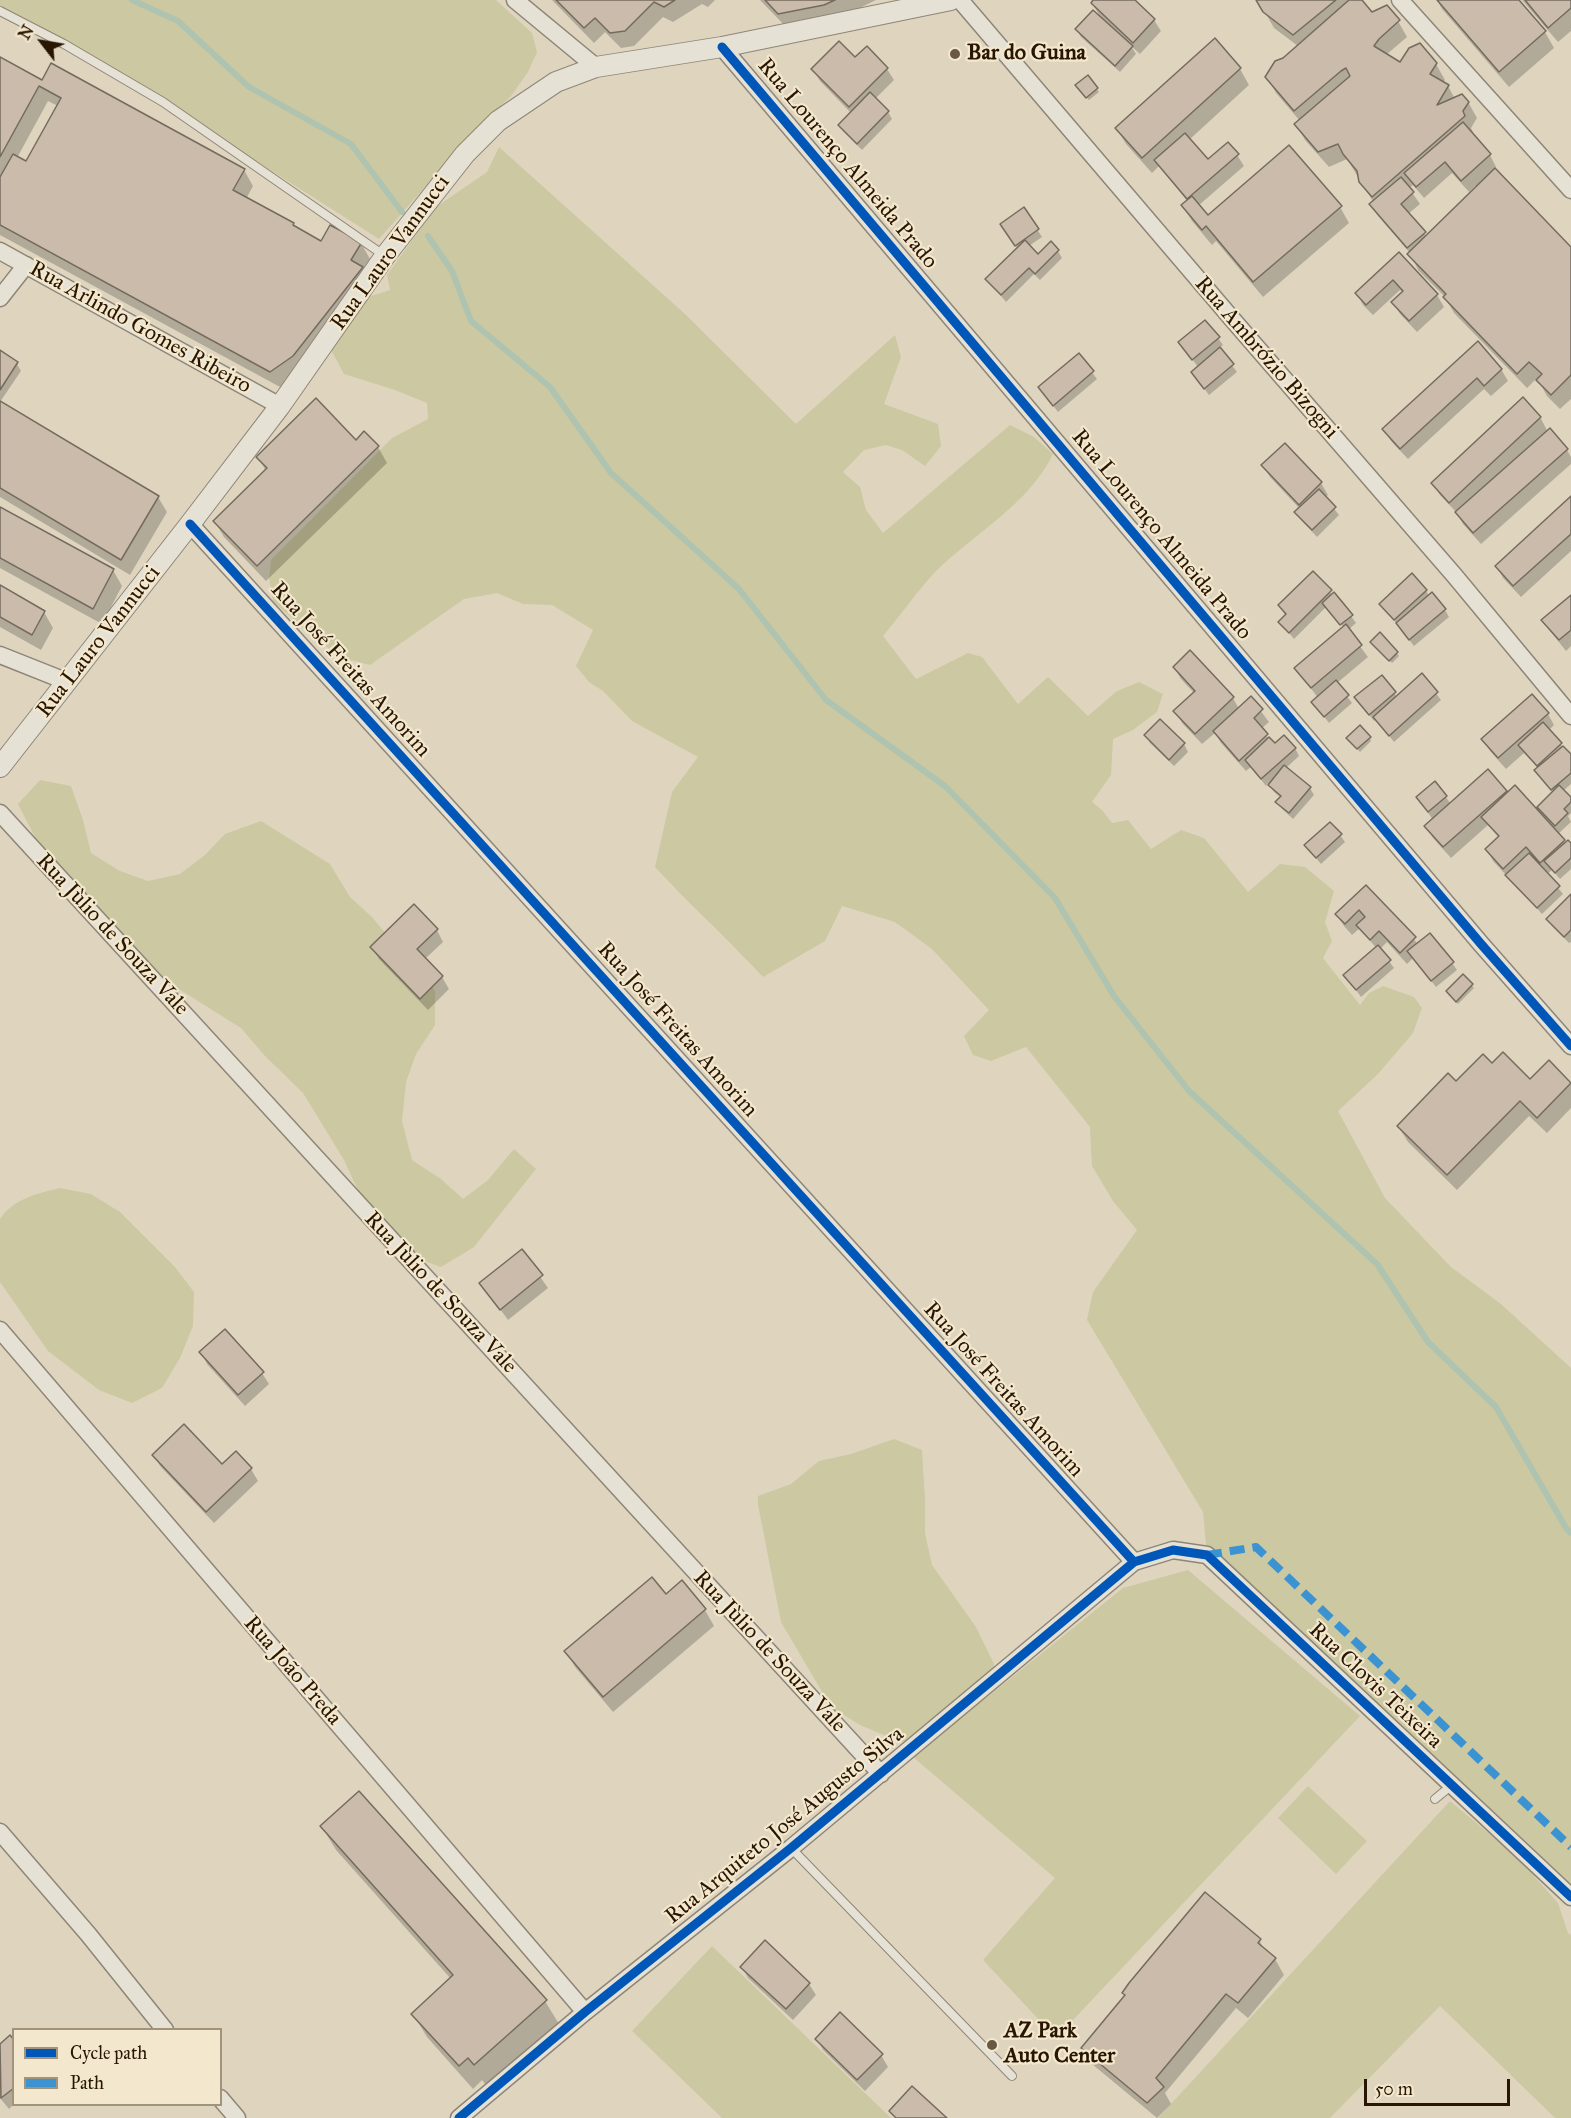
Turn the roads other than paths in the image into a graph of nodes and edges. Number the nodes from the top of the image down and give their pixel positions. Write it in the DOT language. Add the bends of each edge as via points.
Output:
graph roads {
  1 [pos="515,0"];
  2 [pos="951,0"];
  3 [pos="960,0"];
  4 [pos="1400,0"];
  5 [pos="0,11"];
  6 [pos="722,47"];
  7 [pos="596,67"];
  8 [pos="1571,190"];
  9 [pos="0,251"];
  10 [pos="385,256"];
  11 [pos="26,265"];
  12 [pos="0,298"];
  13 [pos="280,406"];
  14 [pos="190,524"];
  15 [pos="0,655"];
  16 [pos="68,682"];
  17 [pos="1571,716"];
  18 [pos="0,767"];
  19 [pos="0,813"];
  20 [pos="1571,1047"];
  21 [pos="0,1330"];
  22 [pos="1134,1562"];
  23 [pos="881,1774"];
  24 [pos="1452,1785"];
  25 [pos="1435,1799"];
  26 [pos="0,1832"];
  27 [pos="791,1848"];
  28 [pos="1571,1897"];
  29 [pos="585,2012"];
  30 [pos="163,2028"];
  31 [pos="1012,2076"];
  32 [pos="222,2099"];
  33 [pos="237,2118"];
  34 [pos="459,2118"];
  1 -- 7 [label="street"];
  2 -- 6 [label="street, Rua Lauro Vannucci"];
  3 -- 17 [label="street, Rua Ambrózio Bizogni"];
  4 -- 8 [label="street"];
  5 -- 10 [label="lane" via="163,102"];
  6 -- 7 [label="street, Rua Lauro Vannucci"];
  6 -- 20 [label="street, Rua Lourenço Almeida Prado"];
  7 -- 10 [label="street, Rua Lauro Vannucci" via="556,82 498,121 465,154"];
  9 -- 11 [label="street, Rua Arlindo Gomes Ribeiro"];
  10 -- 13 [label="street, Rua Lauro Vannucci"];
  11 -- 12 [label="street"];
  11 -- 13 [label="street, Rua Arlindo Gomes Ribeiro"];
  13 -- 14 [label="street, Rua Lauro Vannucci"];
  14 -- 16 [label="street, Rua Lauro Vannucci"];
  14 -- 22 [label="street, Rua José Freitas Amorim"];
  15 -- 16 [label="street"];
  16 -- 18 [label="street, Rua Lauro Vannucci"];
  19 -- 23 [label="street, Rua Jùlio de Souza Vale"];
  21 -- 29 [label="street, Rua João Preda"];
  22 -- 23 [label="street, Rua Arquiteto José Augusto Silva"];
  22 -- 24 [label="street, Rua Clovis Teixeira" via="1173,1550 1207,1555"];
  23 -- 27 [label="street, Rua Arquiteto José Augusto Silva"];
  24 -- 25 [label="lane"];
  24 -- 28 [label="street, Rua Clovis Teixeira"];
  26 -- 30 [label="street"];
  27 -- 29 [label="street, Rua Arquiteto José Augusto Silva"];
  27 -- 31 [label="lane"];
  29 -- 34 [label="street, Rua Arquiteto José Augusto Silva"];
  32 -- 33 [label="street"];
}
